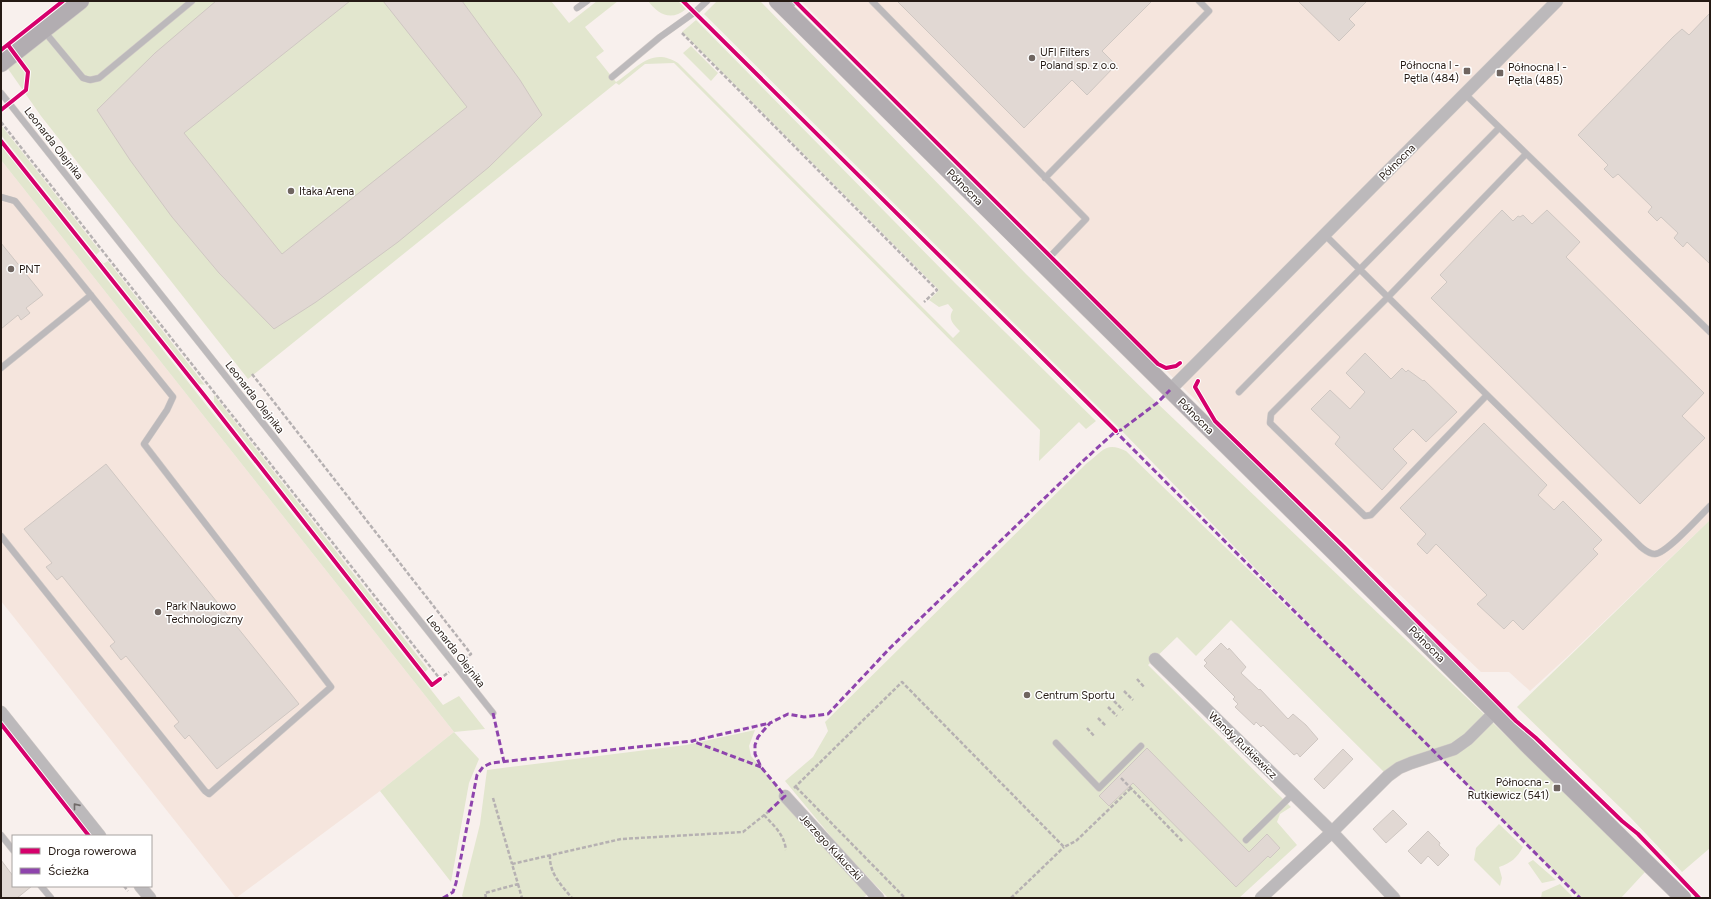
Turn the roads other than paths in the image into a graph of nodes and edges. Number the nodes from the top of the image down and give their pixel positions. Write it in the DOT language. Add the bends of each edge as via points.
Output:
graph roads {
  1 [pos="81,1"];
  2 [pos="192,1"];
  3 [pos="587,1"];
  4 [pos="707,1"];
  5 [pos="872,1"];
  6 [pos="1199,1"];
  7 [pos="1557,1"];
  8 [pos="786,4"];
  9 [pos="577,8"];
  10 [pos="44,30"];
  11 [pos="1,64"];
  12 [pos="612,77"];
  13 [pos="1,92"];
  14 [pos="1465,94"];
  15 [pos="1499,128"];
  16 [pos="1526,154"];
  17 [pos="1045,178"];
  18 [pos="1,198"];
  19 [pos="1325,235"];
  20 [pos="1044,264"];
  21 [pos="1361,270"];
  22 [pos="91,295"];
  23 [pos="1388,297"];
  24 [pos="1710,332"];
  25 [pos="1,368"];
  26 [pos="1170,390"];
  27 [pos="1239,392"];
  28 [pos="1487,395"];
  29 [pos="1710,506"];
  30 [pos="1,536"];
  31 [pos="1155,659"];
  32 [pos="1,712"];
  33 [pos="1495,712"];
  34 [pos="493,713"];
  35 [pos="1056,744"];
  36 [pos="1141,746"];
  37 [pos="1293,794"];
  38 [pos="784,796"];
  39 [pos="1332,832"];
  40 [pos="1,835"];
  41 [pos="99,835"];
  42 [pos="1246,840"];
  43 [pos="12,849"];
  44 [pos="42,887"];
  45 [pos="137,889"];
  46 [pos="51,898"];
  47 [pos="150,898"];
  48 [pos="878,898"];
  49 [pos="1261,898"];
  50 [pos="1394,898"];
  51 [pos="1683,898"];
  1 -- 10 [label="street"];
  2 -- 10 [label="lane" via="99,78 90,80 83,78"];
  3 -- 9 [label="lane"];
  4 -- 12 [label="lane"];
  5 -- 17 [label="lane"];
  6 -- 17 [label="lane" via="1209,10"];
  7 -- 14 [label="street, Północna"];
  8 -- 20 [label="street, Północna"];
  10 -- 11 [label="street"];
  13 -- 34 [label="lane, Leonarda Olejnika"];
  14 -- 15 [label="lane"];
  14 -- 19 [label="street, Północna"];
  15 -- 16 [label="lane"];
  15 -- 21 [label="lane"];
  16 -- 23 [label="lane"];
  16 -- 24 [label="lane"];
  17 -- 20 [label="lane" via="1086,220"];
  18 -- 22 [label="lane" via="15,201"];
  19 -- 21 [label="lane"];
  19 -- 26 [label="street, Północna"];
  20 -- 26 [label="street, Północna"];
  21 -- 23 [label="lane"];
  21 -- 27 [label="lane"];
  22 -- 25 [label="lane"];
  22 -- 30 [label="lane" via="173,397 144,444 331,687 209,794"];
  23 -- 28 [label="lane"];
  23 -- 28 [label="lane" via="1271,414 1270,423 1365,516 1371,515"];
  26 -- 33 [label="street, Północna"];
  28 -- 29 [label="lane" via="1641,548 1649,553 1656,554 1671,545"];
  31 -- 37 [label="street, Wandy Rutkiewicz"];
  41 -- 32 [label="street, one-way"];
  33 -- 39 [label="street" via="1462,744 1448,752 1399,768 1388,776"];
  33 -- 51 [label="street, Północna"];
  35 -- 36 [label="lane" via="1099,788"];
  37 -- 39 [label="street, Wandy Rutkiewicz"];
  37 -- 42 [label="lane"];
  38 -- 48 [label="street, Jerzego Kukuczki"];
  39 -- 49 [label="street"];
  39 -- 50 [label="street, Wandy Rutkiewicz"];
  40 -- 43 [label="lane"];
  44 -- 46 [label="lane"];
  45 -- 47 [label="street"];
}
